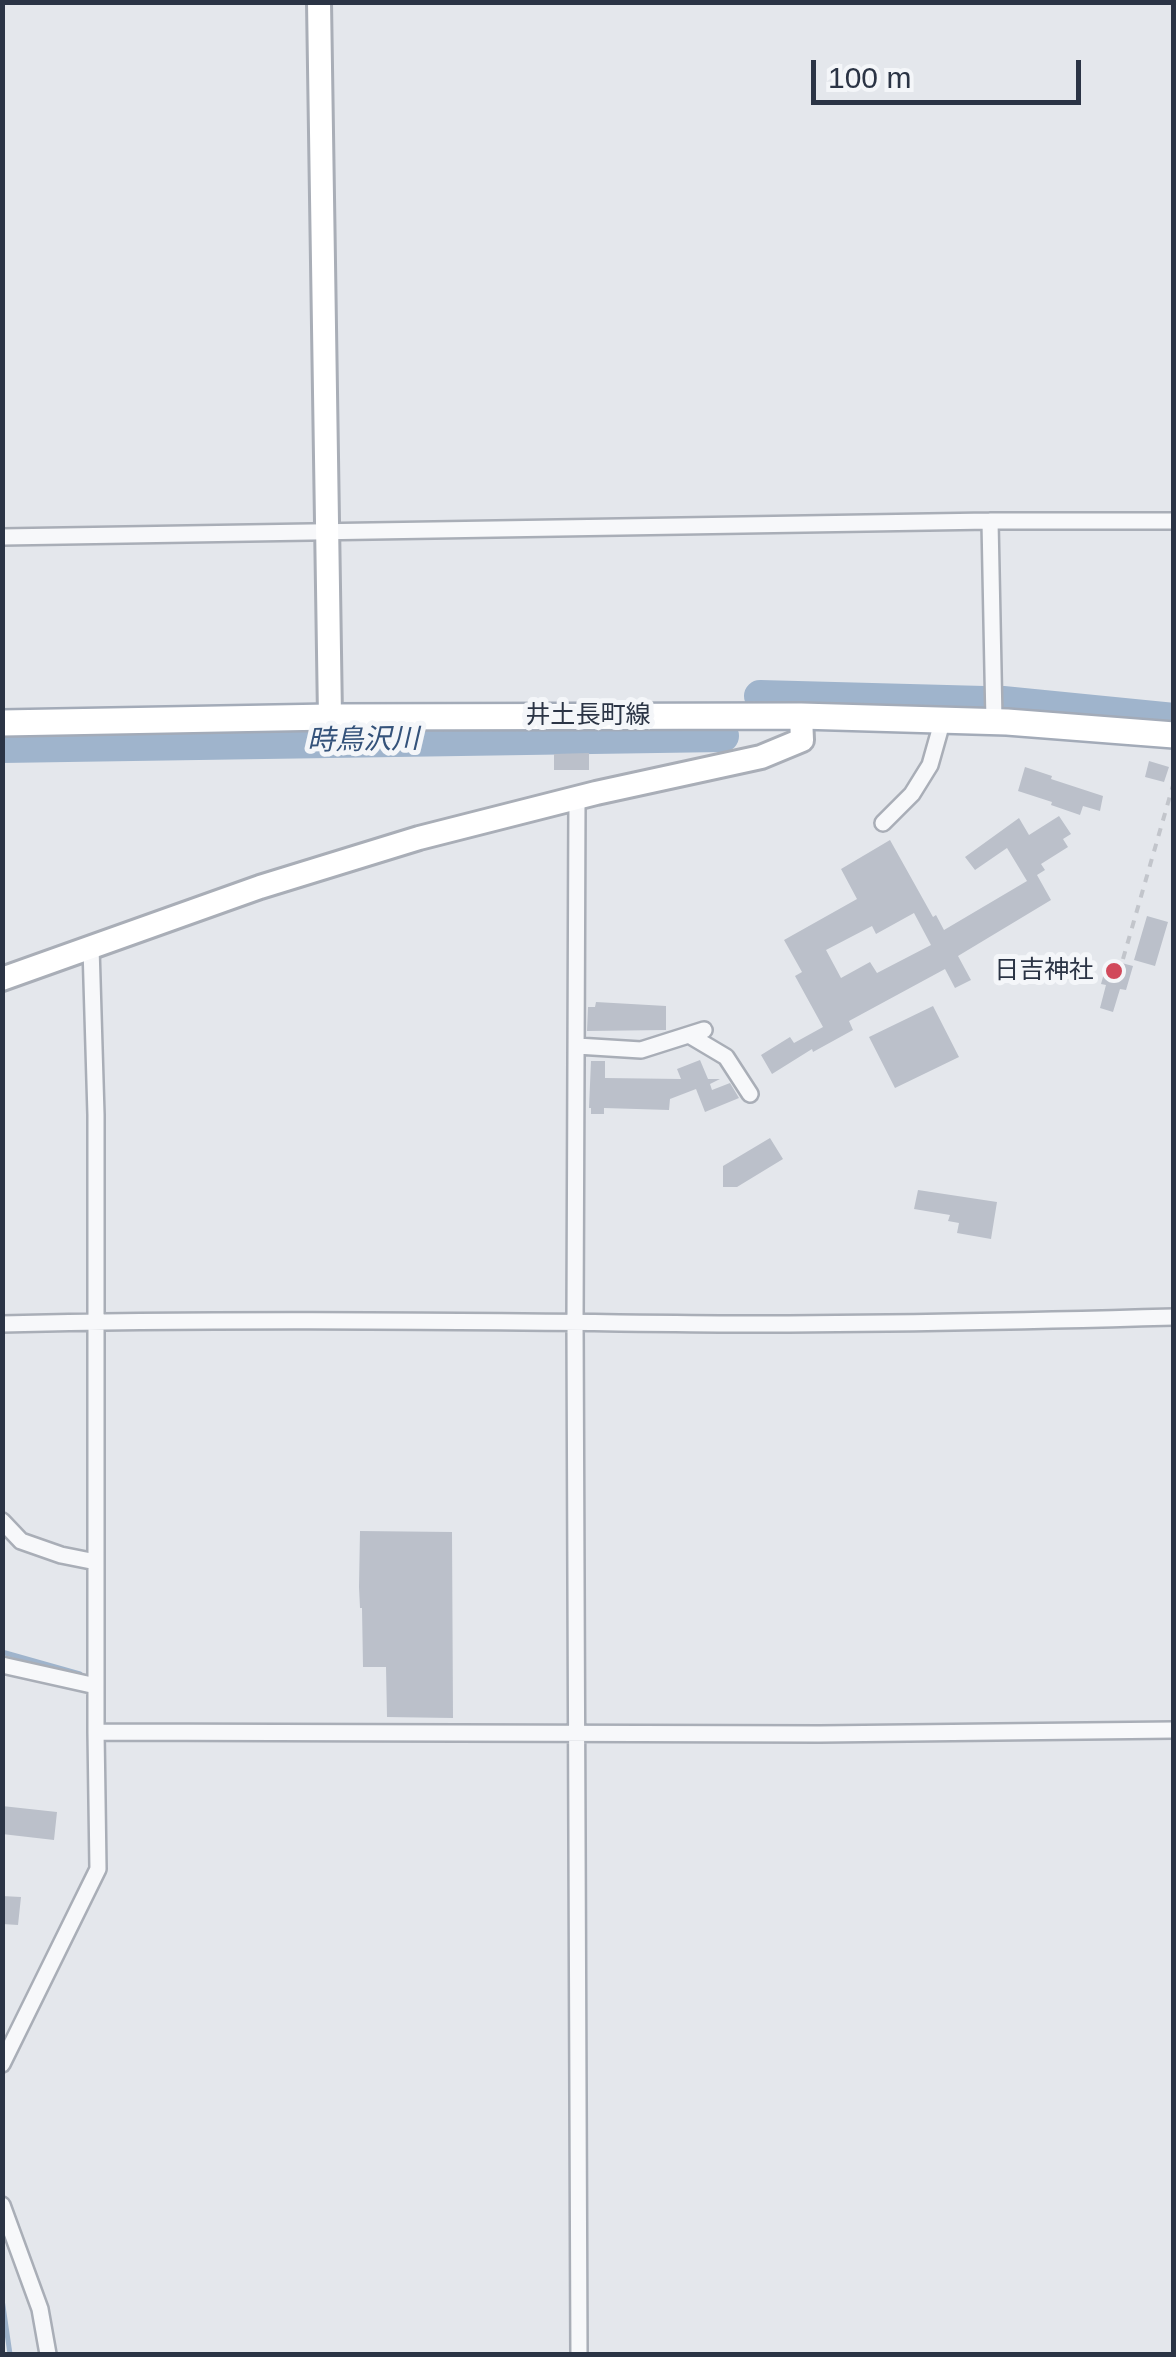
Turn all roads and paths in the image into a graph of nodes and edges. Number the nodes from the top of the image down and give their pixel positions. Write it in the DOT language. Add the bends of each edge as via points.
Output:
graph roads {
  1 [pos="319,2"];
  2 [pos="990,521"];
  3 [pos="1174,521"];
  4 [pos="327,532"];
  5 [pos="2,537"];
  6 [pos="801,716"];
  7 [pos="330,717"];
  8 [pos="943,719"];
  9 [pos="994,721"];
  10 [pos="2,723"];
  11 [pos="1174,735"];
  12 [pos="1174,782"];
  13 [pos="578,798"];
  14 [pos="882,824"];
  15 [pos="91,947"];
  16 [pos="1123,960"];
  17 [pos="2,979"];
  18 [pos="577,1046"];
  19 [pos="750,1094"];
  20 [pos="1174,1318"];
  21 [pos="575,1321"];
  22 [pos="97,1322"];
  23 [pos="2,1324"];
  24 [pos="2,1521"];
  25 [pos="96,1562"];
  26 [pos="2,1665"];
  27 [pos="96,1686"];
  28 [pos="1174,1730"];
  29 [pos="96,1732"];
  30 [pos="578,1732"];
  31 [pos="2,2064"];
  32 [pos="2,2205"];
  33 [pos="48,2354"];
  34 [pos="579,2354"];
  1 -- 4 [label="street"];
  2 -- 3 [label="street"];
  2 -- 4 [label="street"];
  2 -- 9 [label="street"];
  4 -- 5 [label="street"];
  4 -- 7 [label="street"];
  6 -- 7 [label="main road, 井土長町線"];
  6 -- 8 [label="main road, 井土長町線"];
  6 -- 13 [label="street" via="802,740 760,757"];
  7 -- 10 [label="main road, 井土長町線"];
  8 -- 9 [label="main road, 井土長町線"];
  8 -- 14 [label="street" via="930,764"];
  9 -- 11 [label="main road, 井土長町線"];
  12 -- 16 [label="path"];
  13 -- 15 [label="street" via="419,838"];
  13 -- 18 [label="street"];
  15 -- 17 [label="street"];
  15 -- 22 [label="street"];
  18 -- 19 [label="street" via="641,1050 696,1033 726,1057"];
  18 -- 21 [label="street"];
  20 -- 21 [label="street"];
  21 -- 22 [label="street"];
  21 -- 30 [label="street"];
  22 -- 23 [label="street"];
  22 -- 25 [label="street"];
  24 -- 25 [label="street" via="21,1541"];
  25 -- 27 [label="street"];
  26 -- 27 [label="street"];
  27 -- 29 [label="street"];
  28 -- 30 [label="street"];
  29 -- 30 [label="street"];
  29 -- 31 [label="street" via="98,1869"];
  30 -- 34 [label="street"];
  32 -- 33 [label="street" via="40,2309"];
}
